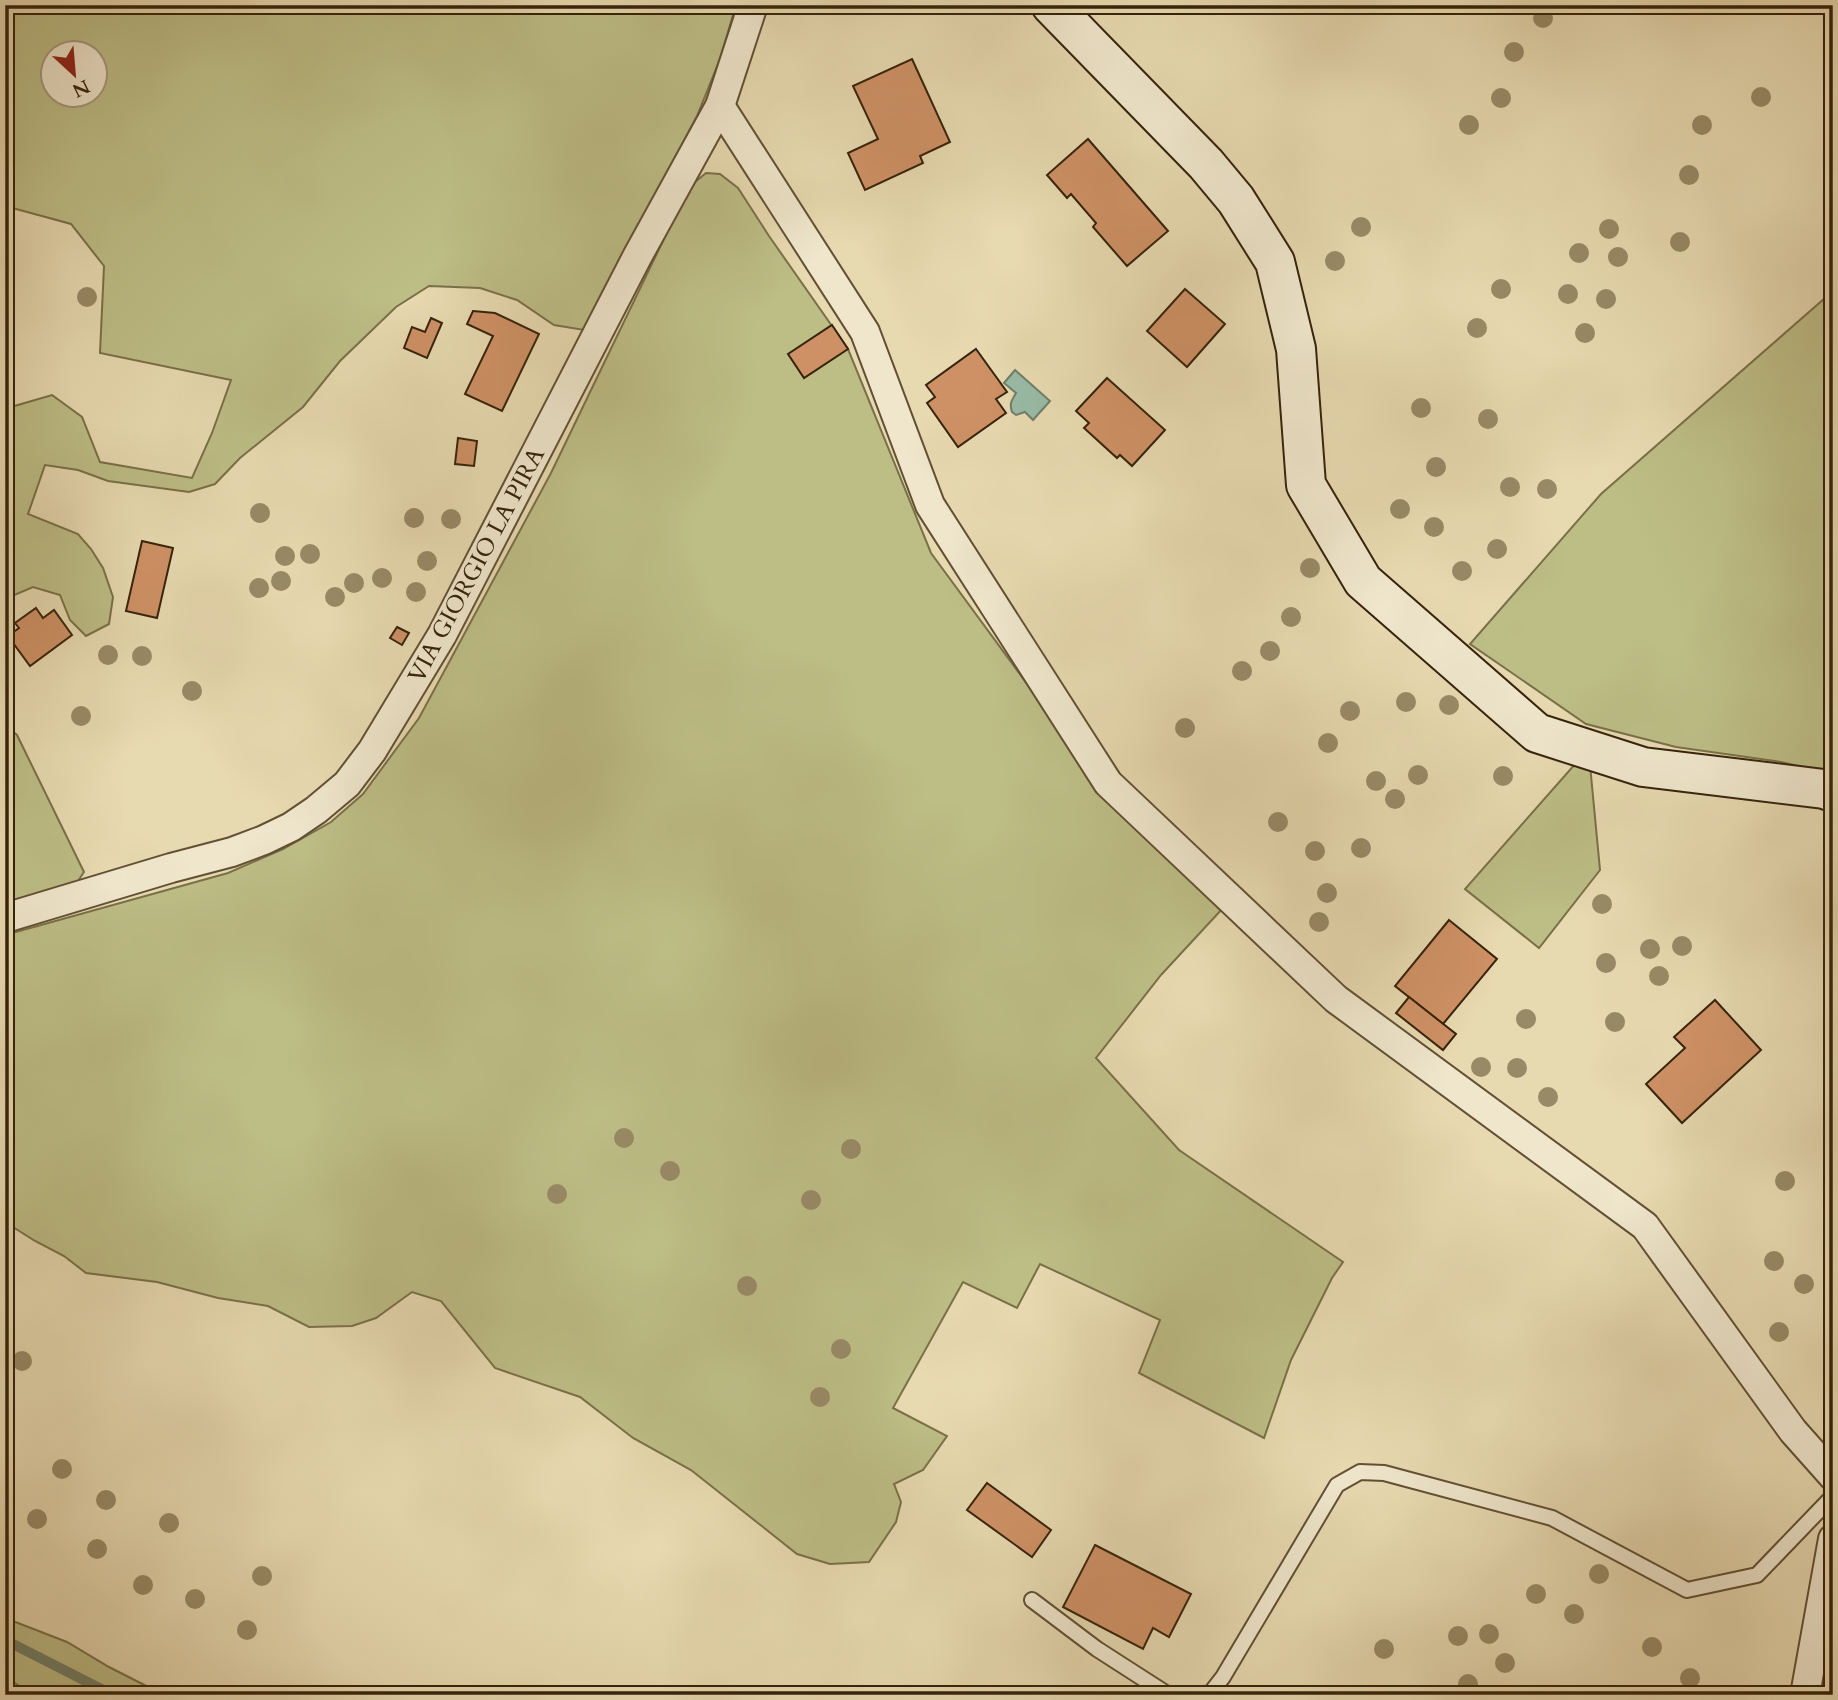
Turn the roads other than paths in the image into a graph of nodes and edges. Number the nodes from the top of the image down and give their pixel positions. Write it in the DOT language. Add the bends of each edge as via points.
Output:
graph roads {
  1 [pos="753,5"];
  2 [pos="1051,5"];
  3 [pos="720,106"];
  4 [pos="1833,792"];
  5 [pos="5,918"];
  6 [pos="1833,1476"];
  7 [pos="1833,1496"];
  8 [pos="1833,1539"];
  9 [pos="1032,1600"];
  10 [pos="1171,1695"];
  11 [pos="1209,1695"];
  12 [pos="1805,1695"];
  1 -- 3 [label="street, VIA GIORGIO LA PIRA"];
  2 -- 4 [label="street" via="1206,164 1236,200 1275,262 1296,349 1306,485 1363,581 1537,733 1643,767"];
  3 -- 5 [label="street, VIA GIORGIO LA PIRA" via="442,635 347,784 316,810 264,841"];
  3 -- 6 [label="street" via="865,332 930,505 1108,783 1336,999 1645,1226 1793,1431"];
  7 -- 11 [label="lane" via="1758,1575 1687,1590 1552,1518 1384,1473 1360,1472 1336,1485"];
  8 -- 12 [label="street"];
  9 -- 10 [label="lane" via="1097,1649"];
}
